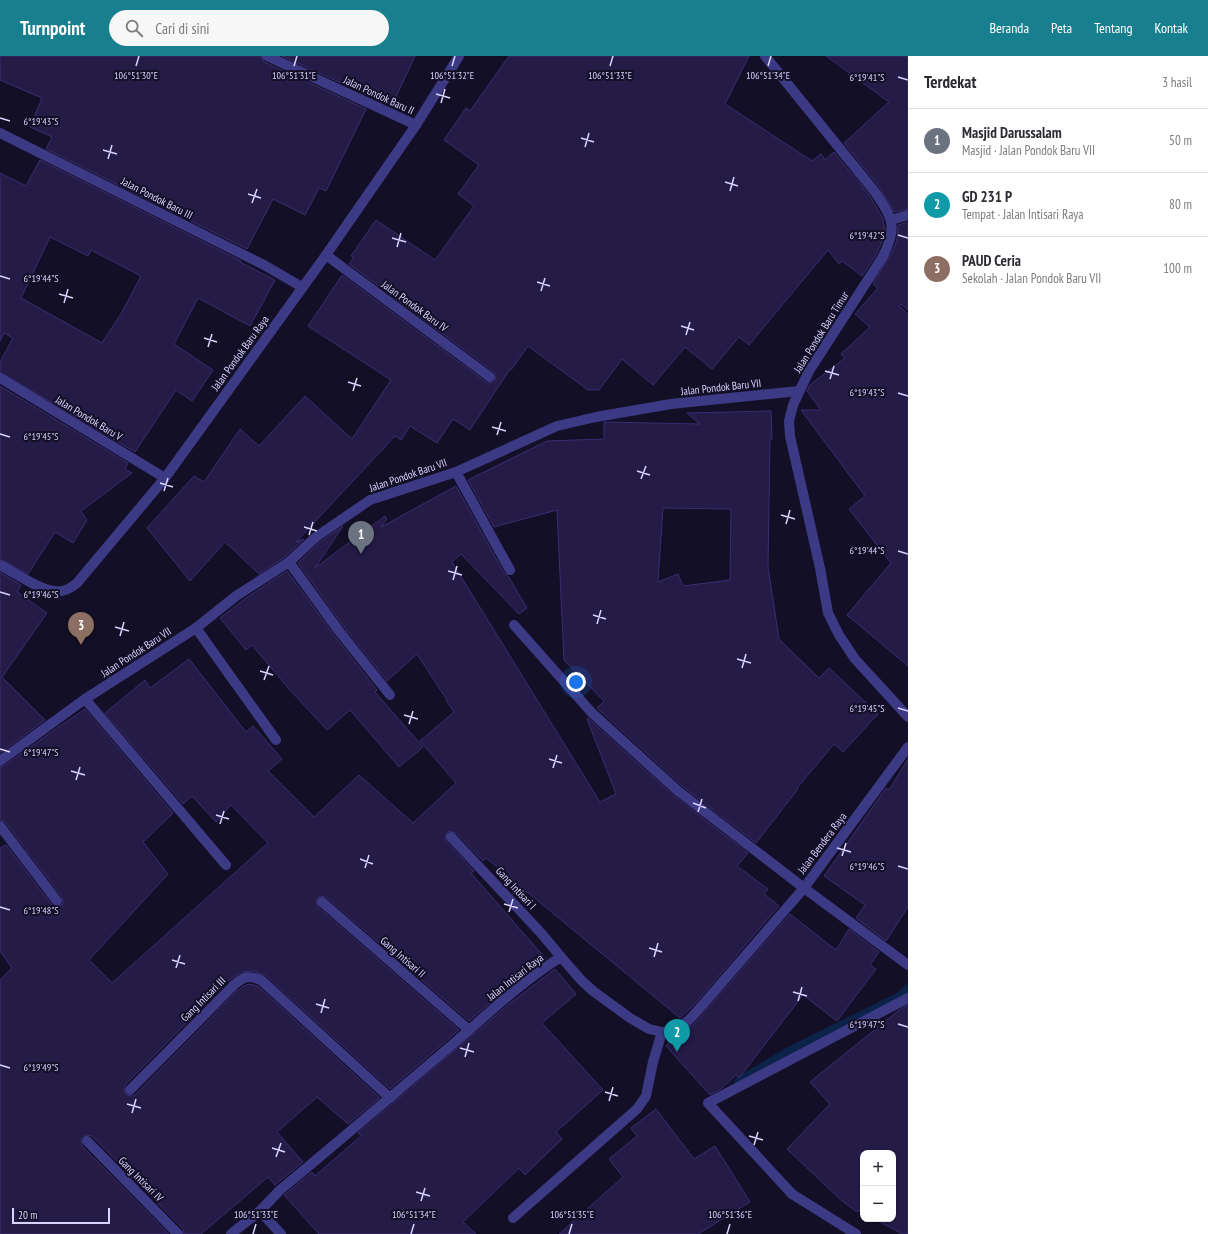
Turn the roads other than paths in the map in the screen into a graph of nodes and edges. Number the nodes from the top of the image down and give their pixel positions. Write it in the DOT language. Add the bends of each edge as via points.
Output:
graph roads {
  1 [pos="267,56"];
  2 [pos="459,56"];
  3 [pos="765,56"];
  4 [pos="416,125"];
  5 [pos="0,133"];
  6 [pos="908,215"];
  7 [pos="891,220"];
  8 [pos="326,255"];
  9 [pos="302,287"];
  10 [pos="490,376"];
  11 [pos="0,378"];
  12 [pos="799,391"];
  13 [pos="456,472"];
  14 [pos="165,478"];
  15 [pos="289,562"];
  16 [pos="0,565"];
  17 [pos="510,570"];
  18 [pos="514,625"];
  19 [pos="196,628"];
  20 [pos="390,694"];
  21 [pos="85,699"];
  22 [pos="908,717"];
  23 [pos="276,740"];
  24 [pos="908,748"];
  25 [pos="0,761"];
  26 [pos="0,826"];
  27 [pos="451,837"];
  28 [pos="226,865"];
  29 [pos="804,888"];
  30 [pos="57,901"];
  31 [pos="322,902"];
  32 [pos="561,957"];
  33 [pos="908,965"];
  34 [pos="908,998"];
  35 [pos="469,1030"];
  36 [pos="662,1032"];
  37 [pos="130,1090"];
  38 [pos="390,1098"];
  39 [pos="87,1141"];
  40 [pos="260,1211"];
  41 [pos="513,1218"];
  42 [pos="178,1234"];
  43 [pos="231,1234"];
  44 [pos="281,1234"];
  45 [pos="856,1234"];
  1 -- 4 [label="street, Jalan Pondok Baru II"];
  2 -- 4 [label="street, Jalan Pondok Baru Raya"];
  3 -- 7 [label="street, Jalan Pondok Baru Timur" via="871,186"];
  4 -- 8 [label="street, Jalan Pondok Baru Raya"];
  5 -- 9 [label="street, Jalan Pondok Baru III" via="264,265"];
  6 -- 7 [label="street"];
  7 -- 12 [label="street, Jalan Pondok Baru Timur" via="892,234 885,251"];
  8 -- 9 [label="street, Jalan Pondok Baru Raya"];
  8 -- 10 [label="street, Jalan Pondok Baru IV"];
  9 -- 14 [label="street, Jalan Pondok Baru Raya"];
  11 -- 14 [label="street, Jalan Pondok Baru V"];
  12 -- 13 [label="street, Jalan Pondok Baru VII" via="671,404 557,426"];
  12 -- 22 [label="street, Jalan Pondok Baru Timur" via="789,421 790,436 828,613 855,659"];
  13 -- 15 [label="street, Jalan Pondok Baru VII" via="370,500 316,537"];
  13 -- 17 [label="street"];
  14 -- 16 [label="street, Jalan Pondok Baru Raya" via="71,588 55,592"];
  15 -- 19 [label="street, Jalan Pondok Baru VII" via="236,596"];
  15 -- 20 [label="street" via="339,631"];
  18 -- 29 [label="street" via="592,713 678,791"];
  19 -- 21 [label="street, Jalan Pondok Baru VII"];
  19 -- 23 [label="street"];
  21 -- 25 [label="street, Jalan Pondok Baru VII"];
  21 -- 28 [label="street"];
  24 -- 29 [label="street, Jalan Bendera Raya"];
  26 -- 30 [label="street"];
  27 -- 32 [label="street, Gang Intisari I"];
  29 -- 33 [label="street, Jalan Bendera Raya"];
  29 -- 36 [label="street" via="689,1020 670,1031"];
  31 -- 35 [label="street, Gang Intisari II"];
  32 -- 35 [label="street, Jalan Intisari Raya" via="518,987"];
  32 -- 36 [label="street, Jalan Intisari Raya" via="593,991 641,1026"];
  34 -- 45 [label="street" via="708,1103 792,1194"];
  35 -- 38 [label="street, Jalan Intisari Raya"];
  36 -- 41 [label="street" via="646,1096 638,1109"];
  37 -- 38 [label="street, Gang Intisari III" via="233,986 242,978 248,977 262,980"];
  38 -- 40 [label="street, Jalan Intisari Raya" via="280,1190"];
  39 -- 42 [label="street, Gang Intisari IV"];
  40 -- 43 [label="street, Jalan Intisari Raya"];
  40 -- 44 [label="street"];
}
